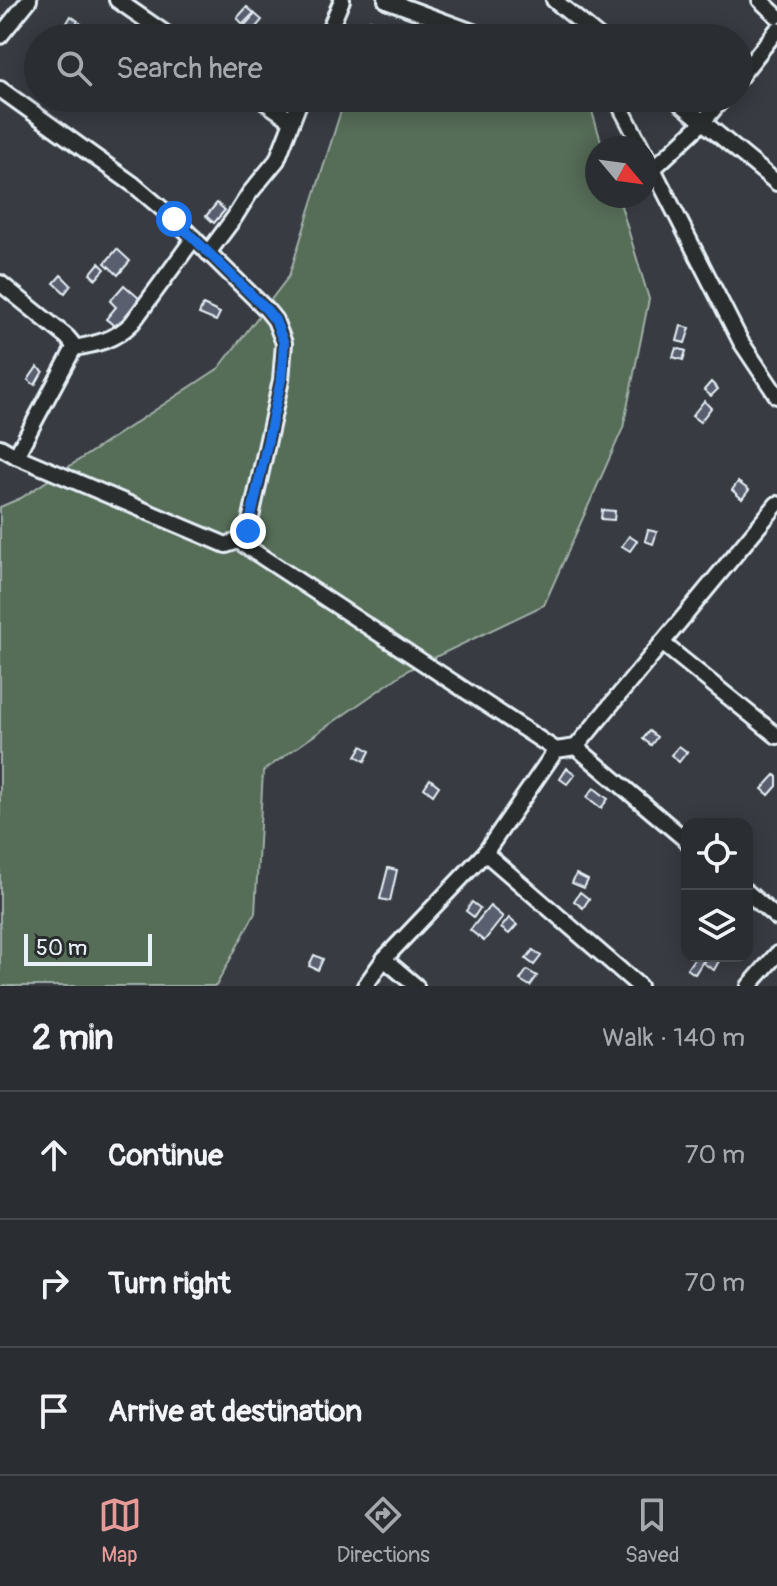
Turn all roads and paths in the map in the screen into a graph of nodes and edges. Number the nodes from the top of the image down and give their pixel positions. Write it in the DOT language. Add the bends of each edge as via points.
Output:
graph roads {
  1 [pos="29,0"];
  2 [pos="117,0"];
  3 [pos="342,0"];
  4 [pos="386,0"];
  5 [pos="554,0"];
  6 [pos="760,0"];
  7 [pos="423,6"];
  8 [pos="777,16"];
  9 [pos="152,24"];
  10 [pos="332,24"];
  11 [pos="460,24"];
  12 [pos="583,24"];
  13 [pos="777,30"];
  14 [pos="0,36"];
  15 [pos="753,60"];
  16 [pos="0,89"];
  17 [pos="24,106"];
  18 [pos="33,112"];
  19 [pos="279,112"];
  20 [pos="295,112"];
  21 [pos="623,112"];
  22 [pos="691,112"];
  23 [pos="711,112"];
  24 [pos="291,120"];
  25 [pos="703,122"];
  26 [pos="636,136"];
  27 [pos="657,165"];
  28 [pos="657,177"];
  29 [pos="777,183"];
  30 [pos="194,238"];
  31 [pos="208,253"];
  32 [pos="0,283"];
  33 [pos="74,348"];
  34 [pos="777,396"];
  35 [pos="0,447"];
  36 [pos="16,456"];
  37 [pos="777,504"];
  38 [pos="238,541"];
  39 [pos="662,643"];
  40 [pos="777,736"];
  41 [pos="576,747"];
  42 [pos="556,750"];
  43 [pos="681,836"];
  44 [pos="485,853"];
  45 [pos="753,897"];
  46 [pos="777,918"];
  47 [pos="777,954"];
  48 [pos="384,959"];
  49 [pos="365,986"];
  50 [pos="416,986"];
  51 [pos="639,986"];
  52 [pos="749,986"];
  1 -- 14 [label="street"];
  2 -- 9 [label="street"];
  3 -- 10 [label="street"];
  4 -- 7 [label="street"];
  5 -- 12 [label="street"];
  6 -- 8 [label="street"];
  7 -- 11 [label="street"];
  13 -- 15 [label="street"];
  16 -- 17 [label="street"];
  18 -- 30 [label="street" via="102,160"];
  19 -- 24 [label="street"];
  20 -- 24 [label="street"];
  21 -- 26 [label="street"];
  22 -- 25 [label="street"];
  23 -- 25 [label="street"];
  24 -- 31 [label="street" via="277,160"];
  25 -- 27 [label="street"];
  25 -- 29 [label="street"];
  28 -- 34 [label="street" via="741,342"];
  30 -- 31 [label="street"];
  30 -- 33 [label="street" via="123,332"];
  31 -- 38 [label="street" via="266,309 284,343 281,380 248,531"];
  32 -- 33 [label="street"];
  33 -- 36 [label="street"];
  35 -- 36 [label="street"];
  36 -- 38 [label="street" via="226,545"];
  37 -- 39 [label="street"];
  38 -- 42 [label="street"];
  39 -- 40 [label="street"];
  39 -- 41 [label="street"];
  41 -- 42 [label="street"];
  41 -- 43 [label="street"];
  42 -- 44 [label="street"];
  44 -- 48 [label="street"];
  44 -- 51 [label="street"];
  45 -- 46 [label="street"];
  47 -- 52 [label="street"];
  48 -- 49 [label="street"];
  48 -- 50 [label="street"];
}
